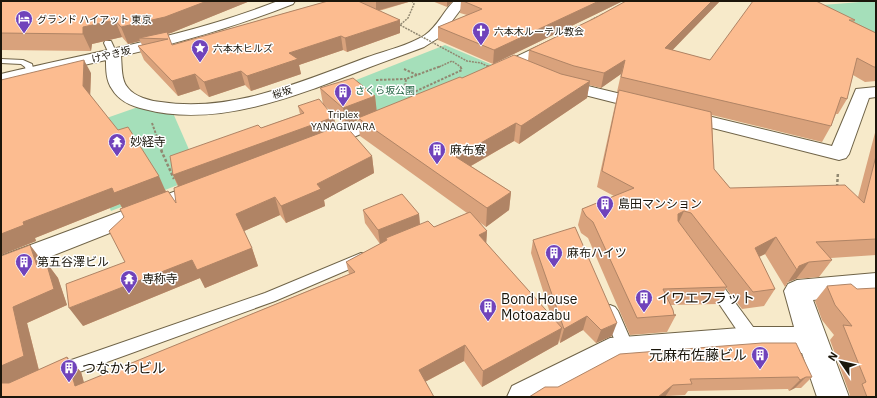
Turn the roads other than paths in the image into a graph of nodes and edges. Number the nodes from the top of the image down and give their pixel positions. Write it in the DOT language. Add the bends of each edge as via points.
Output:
graph roads {
  1 [pos="289,1"];
  2 [pos="461,1"];
  3 [pos="574,34"];
  4 [pos="110,48"];
  5 [pos="1,60"];
  6 [pos="512,64"];
  7 [pos="30,72"];
  8 [pos="488,72"];
  9 [pos="1,79"];
  10 [pos="876,92"];
  11 [pos="409,106"];
  12 [pos="309,148"];
  13 [pos="220,181"];
  14 [pos="378,251"];
  15 [pos="1,266"];
  16 [pos="704,271"];
  17 [pos="876,283"];
  18 [pos="603,295"];
  19 [pos="753,340"];
  20 [pos="812,340"];
  21 [pos="627,350"];
  22 [pos="45,378"];
  23 [pos="523,397"];
  24 [pos="833,397"];
  1 -- 4 [label="street, けやき坂" via="194,33"];
  2 -- 4 [label="street, 桜坂" via="430,38 344,72 230,107 181,110 161,108 134,100 121,91"];
  3 -- 6 [label="street"];
  4 -- 7 [label="street, けやき坂"];
  5 -- 7 [label="lane" via="23,62"];
  6 -- 8 [label="street"];
  6 -- 10 [label="street" via="565,86 839,154 862,93"];
  7 -- 9 [label="street, けやき坂"];
  11 -- 12 [label="street"];
  13 -- 15 [label="street"];
  14 -- 22 [label="lane" via="270,297 64,369"];
  16 -- 19 [label="lane"];
  17 -- 20 [label="street" via="797,292"];
  18 -- 21 [label="lane"];
  19 -- 20 [label="street"];
  19 -- 21 [label="street"];
  20 -- 24 [label="street"];
  21 -- 23 [label="street" via="610,351"];
}
